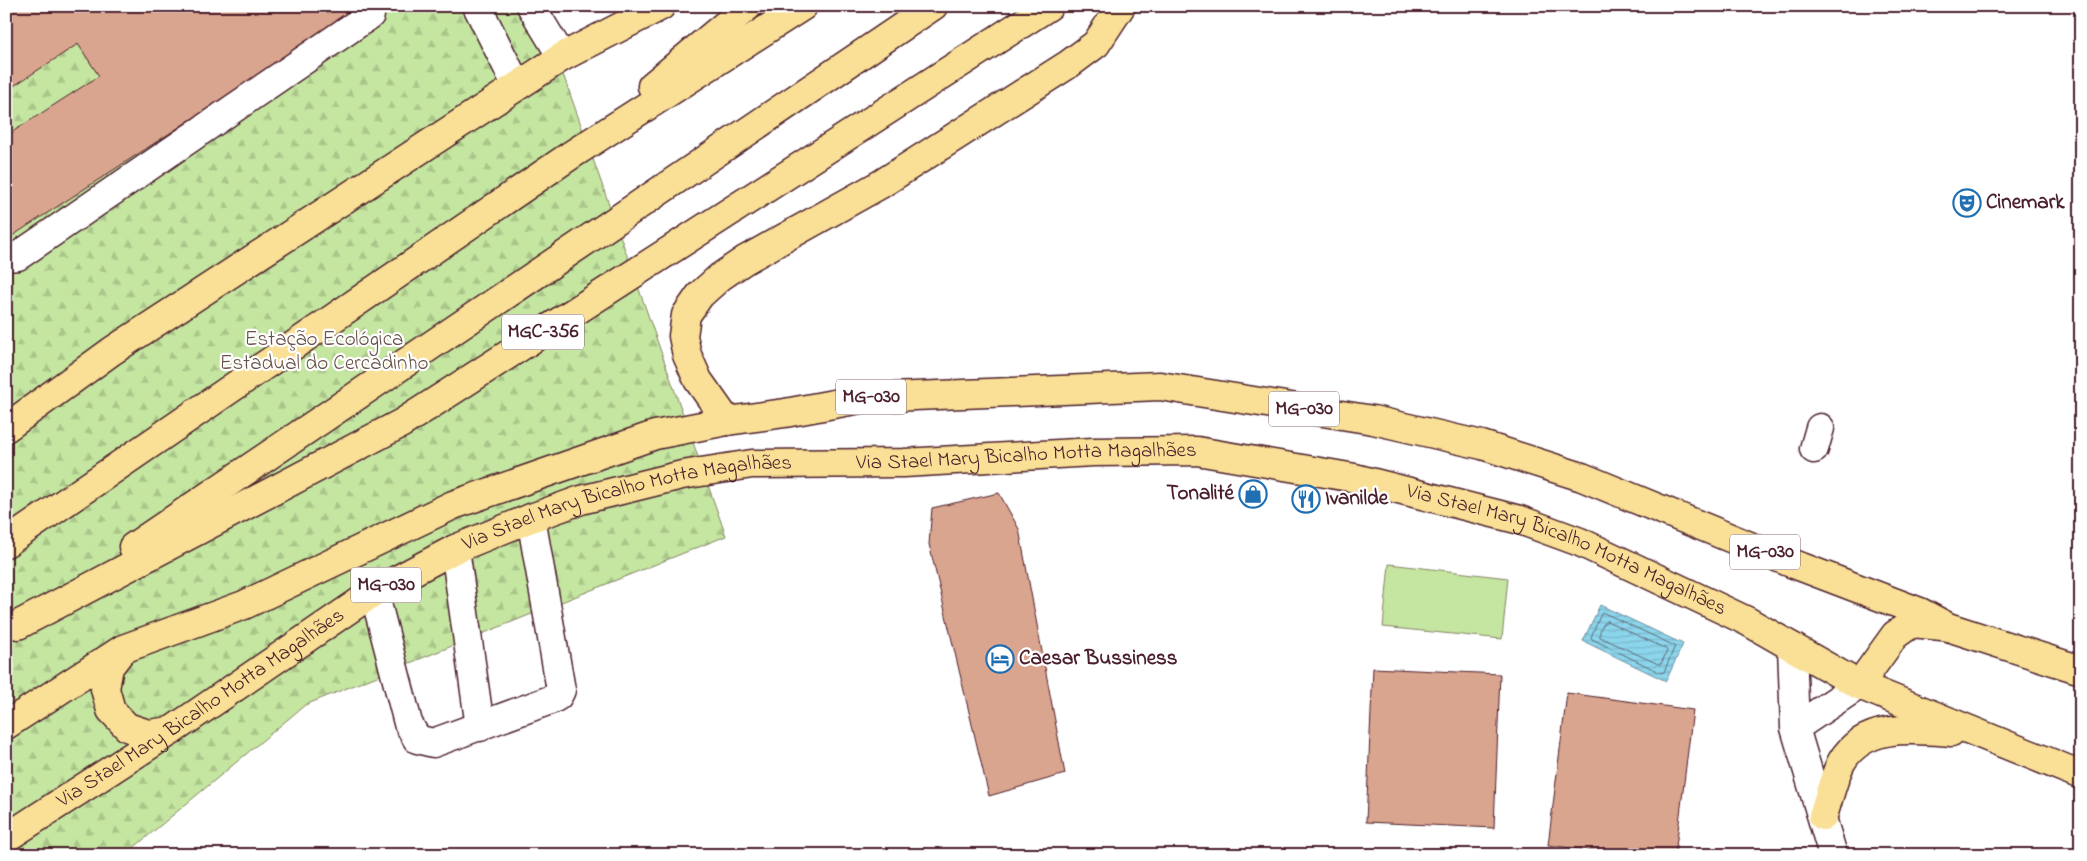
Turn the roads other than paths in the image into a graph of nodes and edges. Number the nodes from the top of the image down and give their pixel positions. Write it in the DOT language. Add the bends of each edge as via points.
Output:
graph roads {
  1 [pos="477,6"];
  2 [pos="530,6"];
  3 [pos="661,6"];
  4 [pos="748,6"];
  5 [pos="803,6"];
  6 [pos="933,6"];
  7 [pos="1049,6"];
  8 [pos="1121,6"];
  9 [pos="370,15"];
  10 [pos="562,57"];
  11 [pos="517,86"];
  12 [pos="571,155"];
  13 [pos="6,258"];
  14 [pos="727,421"];
  15 [pos="6,428"];
  16 [pos="531,518"];
  17 [pos="6,542"];
  18 [pos="455,549"];
  19 [pos="374,592"];
  20 [pos="1948,627"];
  21 [pos="12,628"];
  22 [pos="1792,647"];
  23 [pos="123,649"];
  24 [pos="2081,670"];
  25 [pos="1859,685"];
  26 [pos="6,725"];
  27 [pos="480,727"];
  28 [pos="1795,728"];
  29 [pos="171,731"];
  30 [pos="1978,734"];
  31 [pos="2081,775"];
  32 [pos="1823,816"];
  33 [pos="6,838"];
  34 [pos="1833,855"];
  1 -- 11 [label="street"];
  2 -- 10 [label="street"];
  3 -- 10 [label="highway"];
  4 -- 12 [label="highway"];
  5 -- 12 [label="highway"];
  6 -- 21 [label="highway, MGC-356"];
  7 -- 21 [label="highway, MGC-356" via="402,423"];
  8 -- 14 [label="highway" via="1096,44 1069,64 881,184 745,260 700,295 686,315 683,336 687,355 698,380"];
  9 -- 13 [label="street" via="18,256"];
  10 -- 11 [label="highway"];
  11 -- 15 [label="highway" via="112,351"];
  12 -- 17 [label="highway"];
  14 -- 20 [label="highway, Via Stael Mary Bicalho Motta Magalhães / MG-030" via="866,398 1160,386 1373,420 1482,444 1582,478 1920,612"];
  14 -- 23 [label="highway, Via Stael Mary Bicalho Motta Magalhães / MG-030" via="655,436 452,505 244,605"];
  16 -- 18 [label="highway, Via Stael Mary Bicalho Motta Magalhães / MG-030"];
  16 -- 22 [label="highway, Via Stael Mary Bicalho Motta Magalhães / MG-030" via="581,500 682,475 752,464 904,463 1093,452 1197,451 1355,478 1520,520 1589,547 1747,621"];
  16 -- 27 [label="street" via="561,690 553,699"];
  18 -- 19 [label="highway, Via Stael Mary Bicalho Motta Magalhães / MG-030"];
  18 -- 27 [label="street"];
  19 -- 27 [label="street" via="408,724 417,739 433,743"];
  19 -- 29 [label="highway, Via Stael Mary Bicalho Motta Magalhães / MG-030"];
  20 -- 24 [label="highway, MG-030"];
  20 -- 25 [label="highway" via="1912,623 1895,634"];
  22 -- 25 [label="highway, Via Stael Mary Bicalho Motta Magalhães / MG-030"];
  22 -- 28 [label="street"];
  23 -- 26 [label="highway, Via Stael Mary Bicalho Motta Magalhães / MG-030"];
  23 -- 29 [label="highway" via="109,667 105,689 111,710 127,726 148,734"];
  25 -- 28 [label="street"];
  25 -- 30 [label="highway, Via Stael Mary Bicalho Motta Magalhães / MG-030"];
  28 -- 32 [label="street"];
  29 -- 33 [label="highway, Via Stael Mary Bicalho Motta Magalhães / MG-030"];
  30 -- 31 [label="highway, Via Stael Mary Bicalho Motta Magalhães / MG-030"];
  30 -- 32 [label="highway" via="1896,729 1860,740 1842,761"];
  32 -- 34 [label="street"];
}
